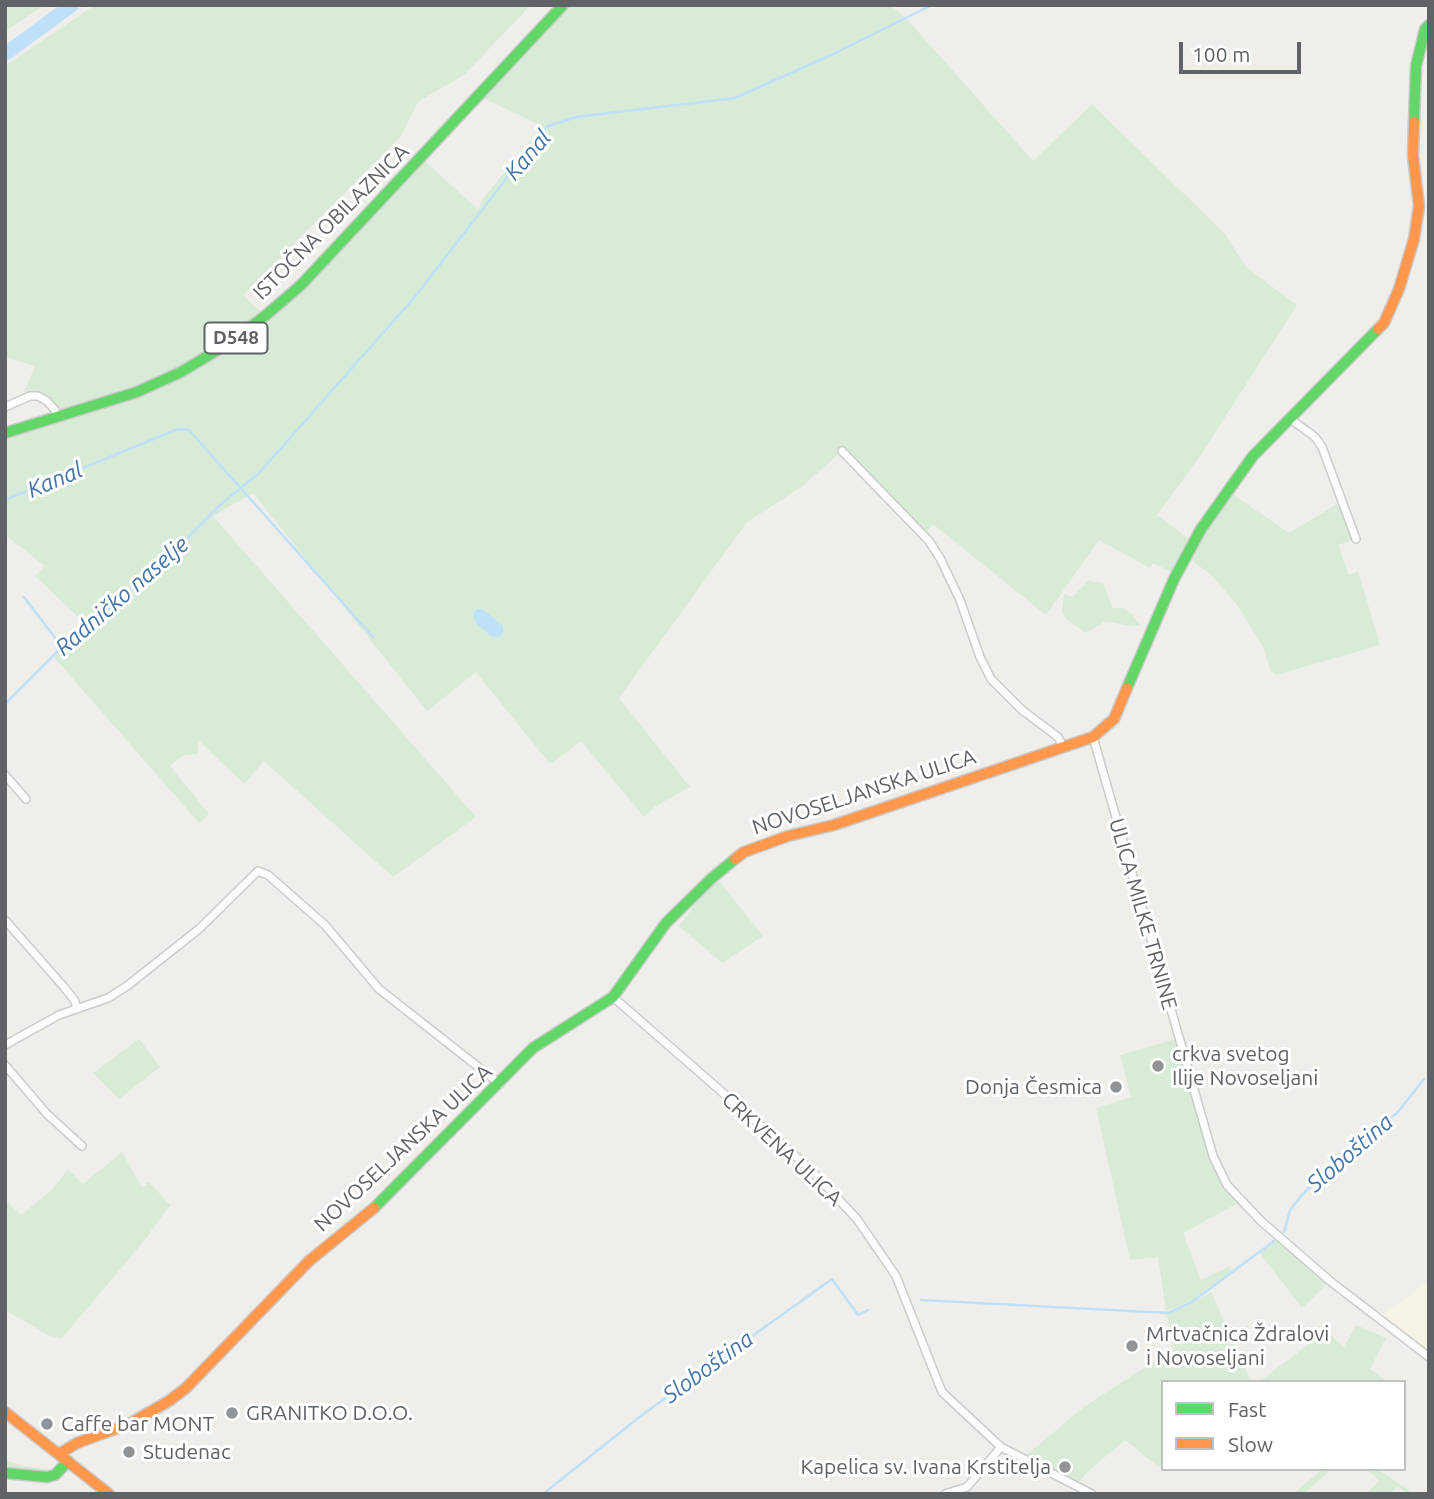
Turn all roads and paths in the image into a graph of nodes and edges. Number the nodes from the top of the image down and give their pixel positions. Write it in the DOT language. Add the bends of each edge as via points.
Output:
graph roads {
  1 [pos="564,5"];
  2 [pos="1429,17"];
  3 [pos="1427,27"];
  4 [pos="5,407"];
  5 [pos="57,418"];
  6 [pos="1289,418"];
  7 [pos="5,433"];
  8 [pos="842,451"];
  9 [pos="1356,539"];
  10 [pos="1093,737"];
  11 [pos="1064,748"];
  12 [pos="5,775"];
  13 [pos="26,799"];
  14 [pos="5,920"];
  15 [pos="613,997"];
  16 [pos="77,1009"];
  17 [pos="5,1045"];
  18 [pos="5,1065"];
  19 [pos="500,1084"];
  20 [pos="82,1146"];
  21 [pos="1429,1357"];
  22 [pos="5,1412"];
  23 [pos="1001,1447"];
  24 [pos="60,1454"];
  25 [pos="68,1461"];
  26 [pos="5,1473"];
  27 [pos="109,1494"];
  28 [pos="945,1494"];
  29 [pos="1092,1494"];
  1 -- 5 [label="main road, ISTOČNA OBILAZNICA / D548" via="310,275 265,316 181,372"];
  2 -- 3 [label="street"];
  3 -- 6 [label="main road, NOVOSELJANSKA ULICA" via="1416,66 1413,156 1419,206 1399,289 1384,323"];
  4 -- 5 [label="street" via="38,396 55,410"];
  5 -- 7 [label="main road, ISTOČNA OBILAZNICA / D548"];
  6 -- 9 [label="street" via="1322,447"];
  6 -- 10 [label="main road, NOVOSELJANSKA ULICA" via="1253,457 1201,529 1174,579 1114,719"];
  8 -- 11 [label="street" via="929,541 960,600 991,679 1058,737"];
  10 -- 11 [label="main road, NOVOSELJANSKA ULICA"];
  10 -- 21 [label="street, ULICA MILKE TRNINE" via="1213,1156 1227,1185 1330,1281"];
  11 -- 15 [label="main road, NOVOSELJANSKA ULICA" via="744,852 666,923"];
  12 -- 13 [label="street"];
  14 -- 16 [label="street" via="64,987"];
  15 -- 19 [label="main road, NOVOSELJANSKA ULICA" via="533,1048"];
  15 -- 23 [label="street, CRKVENA ULICA" via="808,1167 857,1219 896,1276 942,1392"];
  16 -- 17 [label="street"];
  16 -- 19 [label="street" via="130,984 199,929 258,871 326,925 379,989"];
  18 -- 20 [label="street"];
  19 -- 24 [label="main road, NOVOSELJANSKA ULICA" via="362,1220 309,1261 186,1388 129,1424"];
  22 -- 24 [label="main road"];
  23 -- 28 [label="street" via="967,1487"];
  23 -- 29 [label="street, CRKVENA ULICA"];
  24 -- 25 [label="main road"];
  25 -- 26 [label="main road" via="47,1477"];
  25 -- 27 [label="main road"];
}
